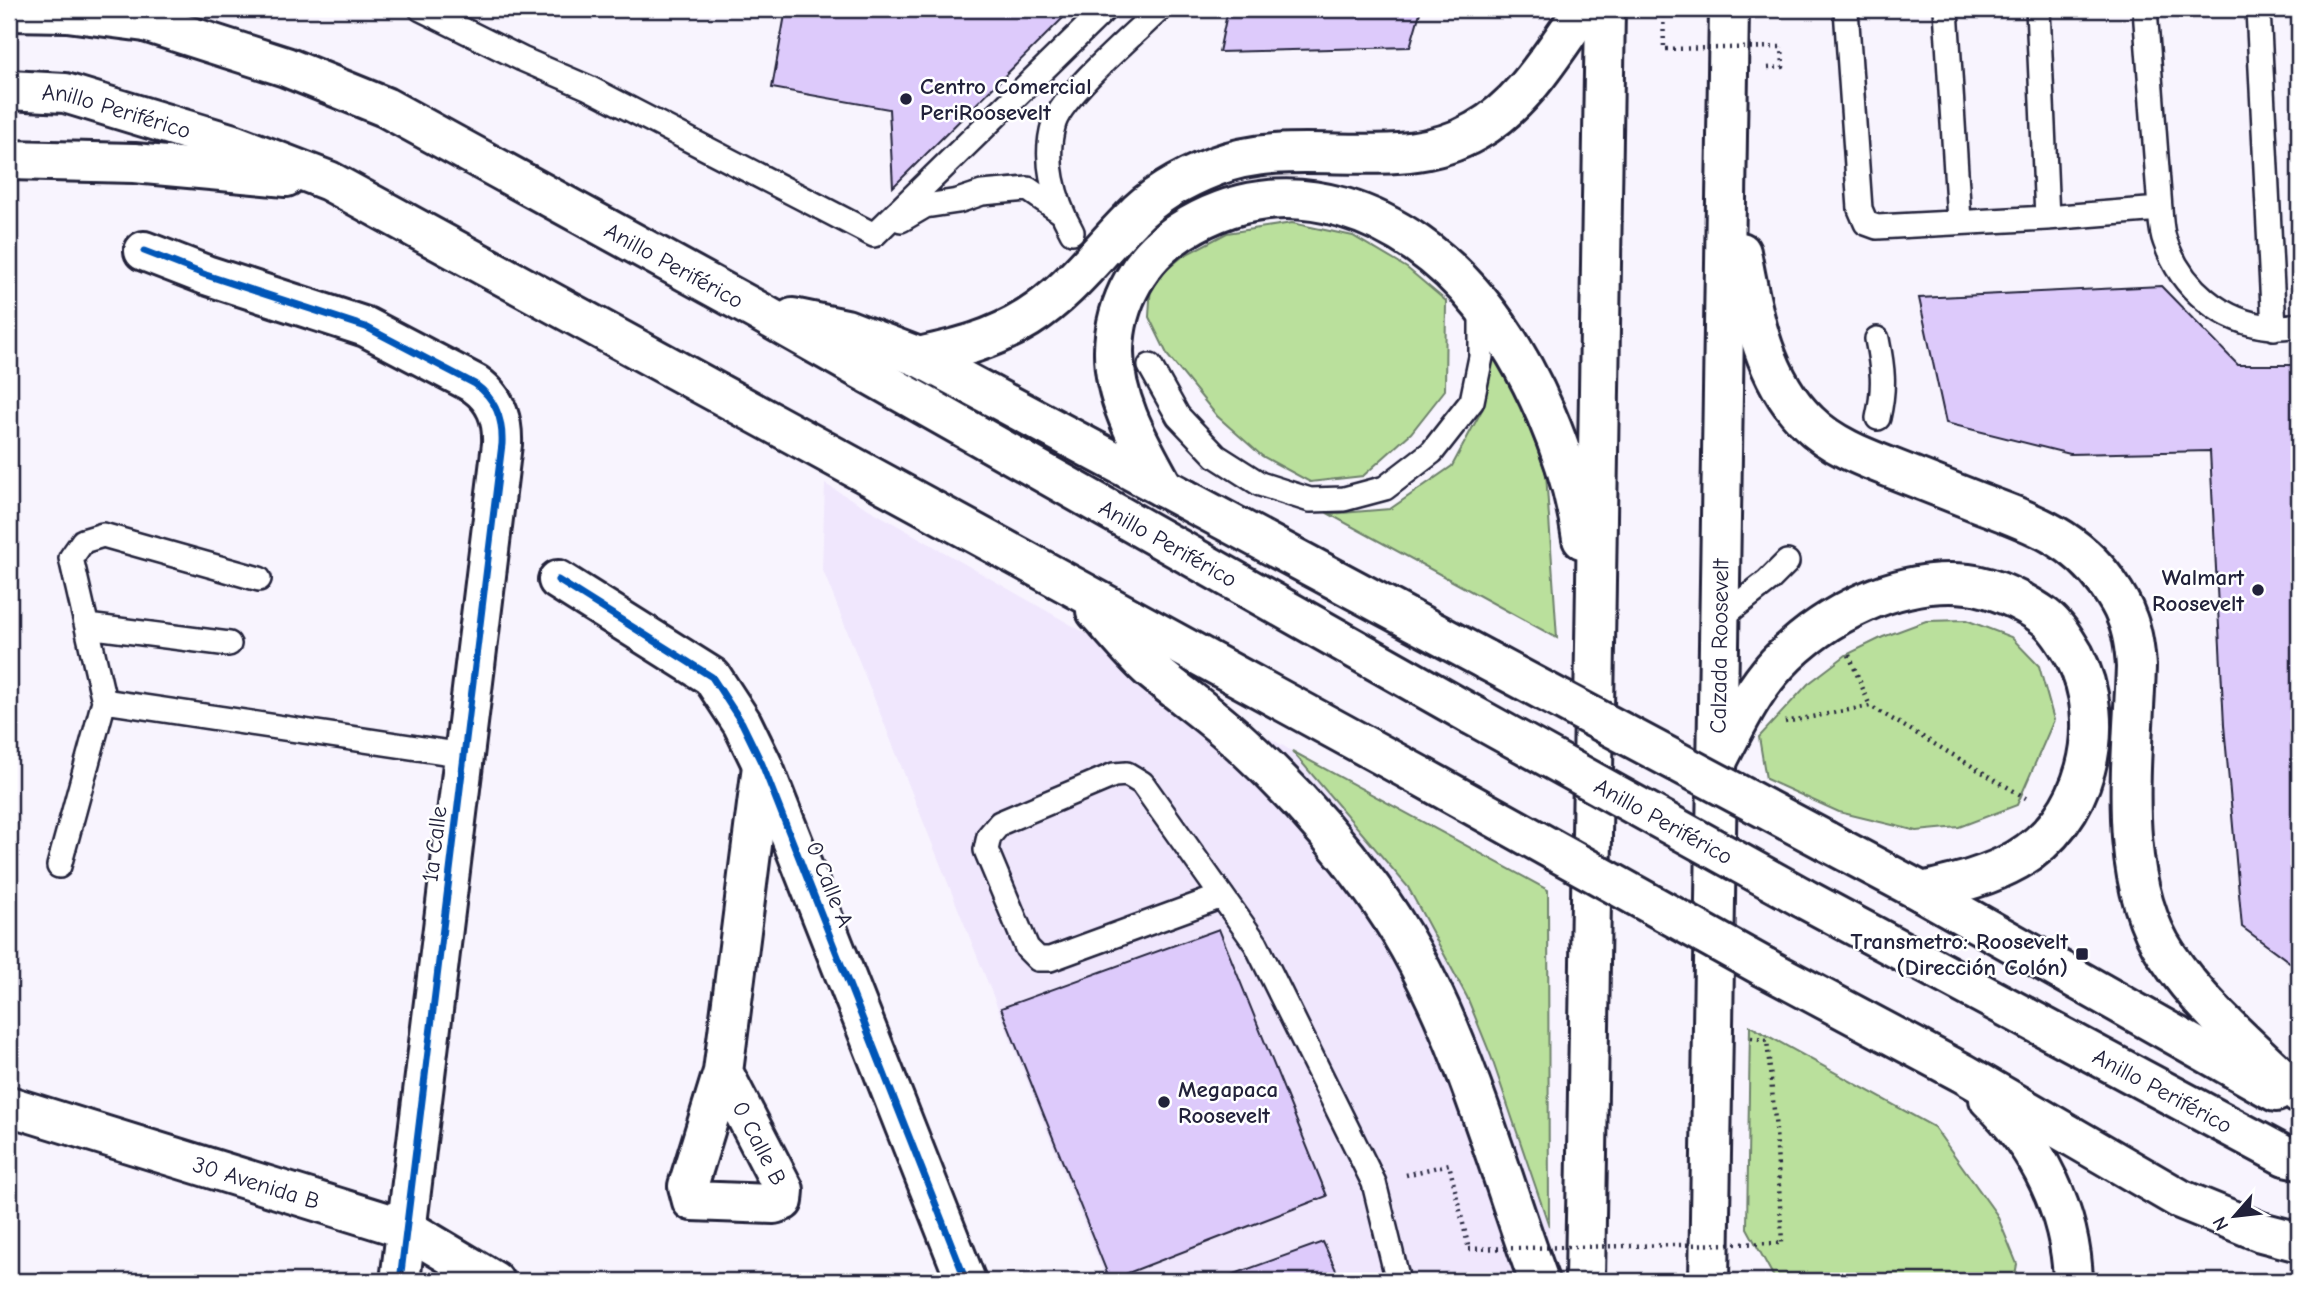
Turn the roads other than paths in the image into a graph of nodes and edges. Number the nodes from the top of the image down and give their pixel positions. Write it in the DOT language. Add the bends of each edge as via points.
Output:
graph roads {
  1 [pos="421,9"];
  2 [pos="1105,9"];
  3 [pos="1160,9"];
  4 [pos="1584,9"];
  5 [pos="1605,9"];
  6 [pos="1729,9"];
  7 [pos="1846,9"];
  8 [pos="1946,9"];
  9 [pos="2038,9"];
  10 [pos="2145,9"];
  11 [pos="2258,9"];
  12 [pos="9,10"];
  13 [pos="9,90"];
  14 [pos="9,160"];
  15 [pos="1727,180"];
  16 [pos="329,181"];
  17 [pos="2160,209"];
  18 [pos="1060,212"];
  19 [pos="2047,218"];
  20 [pos="1959,221"];
  21 [pos="1072,232"];
  22 [pos="874,235"];
  23 [pos="144,251"];
  24 [pos="1481,304"];
  25 [pos="756,310"];
  26 [pos="2299,325"];
  27 [pos="2274,328"];
  28 [pos="1877,339"];
  29 [pos="919,357"];
  30 [pos="1150,366"];
  31 [pos="1878,418"];
  32 [pos="1164,488"];
  33 [pos="1787,562"];
  34 [pos="259,579"];
  35 [pos="558,580"];
  36 [pos="1073,586"];
  37 [pos="1718,620"];
  38 [pos="87,626"];
  39 [pos="229,644"];
  40 [pos="1595,655"];
  41 [pos="104,701"];
  42 [pos="1724,747"];
  43 [pos="464,755"];
  44 [pos="762,764"];
  45 [pos="59,866"];
  46 [pos="1922,892"];
  47 [pos="1222,896"];
  48 [pos="723,1072"];
  49 [pos="1963,1073"];
  50 [pos="2299,1094"];
  51 [pos="2299,1105"];
  52 [pos="9,1106"];
  53 [pos="2299,1159"];
  54 [pos="407,1229"];
  55 [pos="1709,1238"];
  56 [pos="2299,1242"];
  57 [pos="400,1281"];
  58 [pos="494,1281"];
  59 [pos="966,1281"];
  60 [pos="1398,1281"];
  61 [pos="1539,1281"];
  62 [pos="1585,1281"];
  63 [pos="1709,1281"];
  64 [pos="1730,1281"];
  65 [pos="2073,1281"];
  1 -- 22 [label="lane" via="589,88"];
  2 -- 22 [label="lane"];
  3 -- 18 [label="lane" via="1073,94 1054,121 1049,161"];
  4 -- 29 [label="main road" via="1527,89 1477,131 1415,152 1277,154 1238,158 1213,168 1154,199 1078,277 1030,317 970,346"];
  5 -- 40 [label="main road"];
  6 -- 15 [label="main road, Calzada Roosevelt"];
  7 -- 20 [label="lane" via="1860,209 1866,223 1877,227"];
  8 -- 20 [label="lane"];
  9 -- 19 [label="lane"];
  10 -- 17 [label="lane"];
  11 -- 27 [label="lane"];
  12 -- 25 [label="main road, Anillo Periférico" via="145,22 286,66 385,107"];
  13 -- 16 [label="main road, Anillo Periférico" via="65,93 233,144"];
  14 -- 16 [label="main road" via="134,163"];
  15 -- 37 [label="main road, Calzada Roosevelt"];
  15 -- 50 [label="main road" via="1749,294 1768,358 1779,386 1808,422 1857,454 2038,525 2081,553 2116,596 2126,614 2136,667 2131,836 2151,926 2165,953 2203,1002"];
  16 -- 36 [label="main road, Anillo Periférico"];
  17 -- 19 [label="lane"];
  17 -- 27 [label="lane" via="2164,239 2175,266 2194,290 2217,310"];
  18 -- 21 [label="lane"];
  18 -- 22 [label="lane" via="1028,189 982,193 925,206"];
  19 -- 20 [label="lane"];
  23 -- 43 [label="main road, 1a Calle" via="366,327 475,384 499,412 502,444"];
  24 -- 30 [label="lane" via="1481,357 1472,401 1432,453 1385,488 1344,499 1310,500 1260,484 1216,456 1178,416"];
  24 -- 32 [label="main road" via="1414,241 1357,211 1327,202 1276,198 1248,202 1198,220 1158,248 1142,266 1116,325 1114,352 1125,412"];
  24 -- 40 [label="main road" via="1536,391 1569,480 1580,526"];
  25 -- 29 [label="main road" via="846,329"];
  25 -- 53 [label="main road, Anillo Periférico, bridge" via="1803,898 2285,1156"];
  26 -- 27 [label="lane"];
  28 -- 31 [label="lane" via="1884,374"];
  29 -- 32 [label="main road"];
  32 -- 46 [label="main road, bridge"];
  33 -- 37 [label="lane"];
  34 -- 38 [label="lane" via="103,535 83,541 71,558"];
  35 -- 44 [label="main road, 0 Calle A" via="712,677"];
  36 -- 49 [label="main road, Anillo Periférico, bridge"];
  36 -- 61 [label="main road" via="1148,666 1278,778 1397,925 1458,1054"];
  37 -- 42 [label="main road, Calzada Roosevelt"];
  38 -- 39 [label="lane"];
  38 -- 41 [label="lane"];
  40 -- 62 [label="main road"];
  41 -- 43 [label="lane"];
  41 -- 45 [label="lane"];
  42 -- 46 [label="main road" via="1753,695 1777,664 1833,618 1884,595 1913,587 1969,584 2021,602 2047,619 2066,640 2087,693 2090,748 2083,776 2063,819 2019,859 1988,875"];
  42 -- 55 [label="main road, Calzada Roosevelt"];
  43 -- 54 [label="main road, 1a Calle"];
  44 -- 48 [label="main road"];
  44 -- 59 [label="main road, 0 Calle A"];
  46 -- 51 [label="main road"];
  47 -- 47 [label="lane" via="1050,959 1038,959 1027,948 986,850 989,836 1000,824 1114,775 1127,774 1142,783"];
  47 -- 60 [label="lane" via="1256,944 1374,1183"];
  49 -- 56 [label="main road, Anillo Periférico" via="2180,1199 2261,1232"];
  49 -- 65 [label="main road" via="1997,1106 2045,1174 2066,1226"];
  52 -- 54 [label="main road, 30 Avenida B"];
  54 -- 57 [label="main road, 1a Calle"];
  54 -- 58 [label="main road, 30 Avenida B"];
  55 -- 63 [label="main road, Calzada Roosevelt"];
  55 -- 64 [label="main road"];
}
